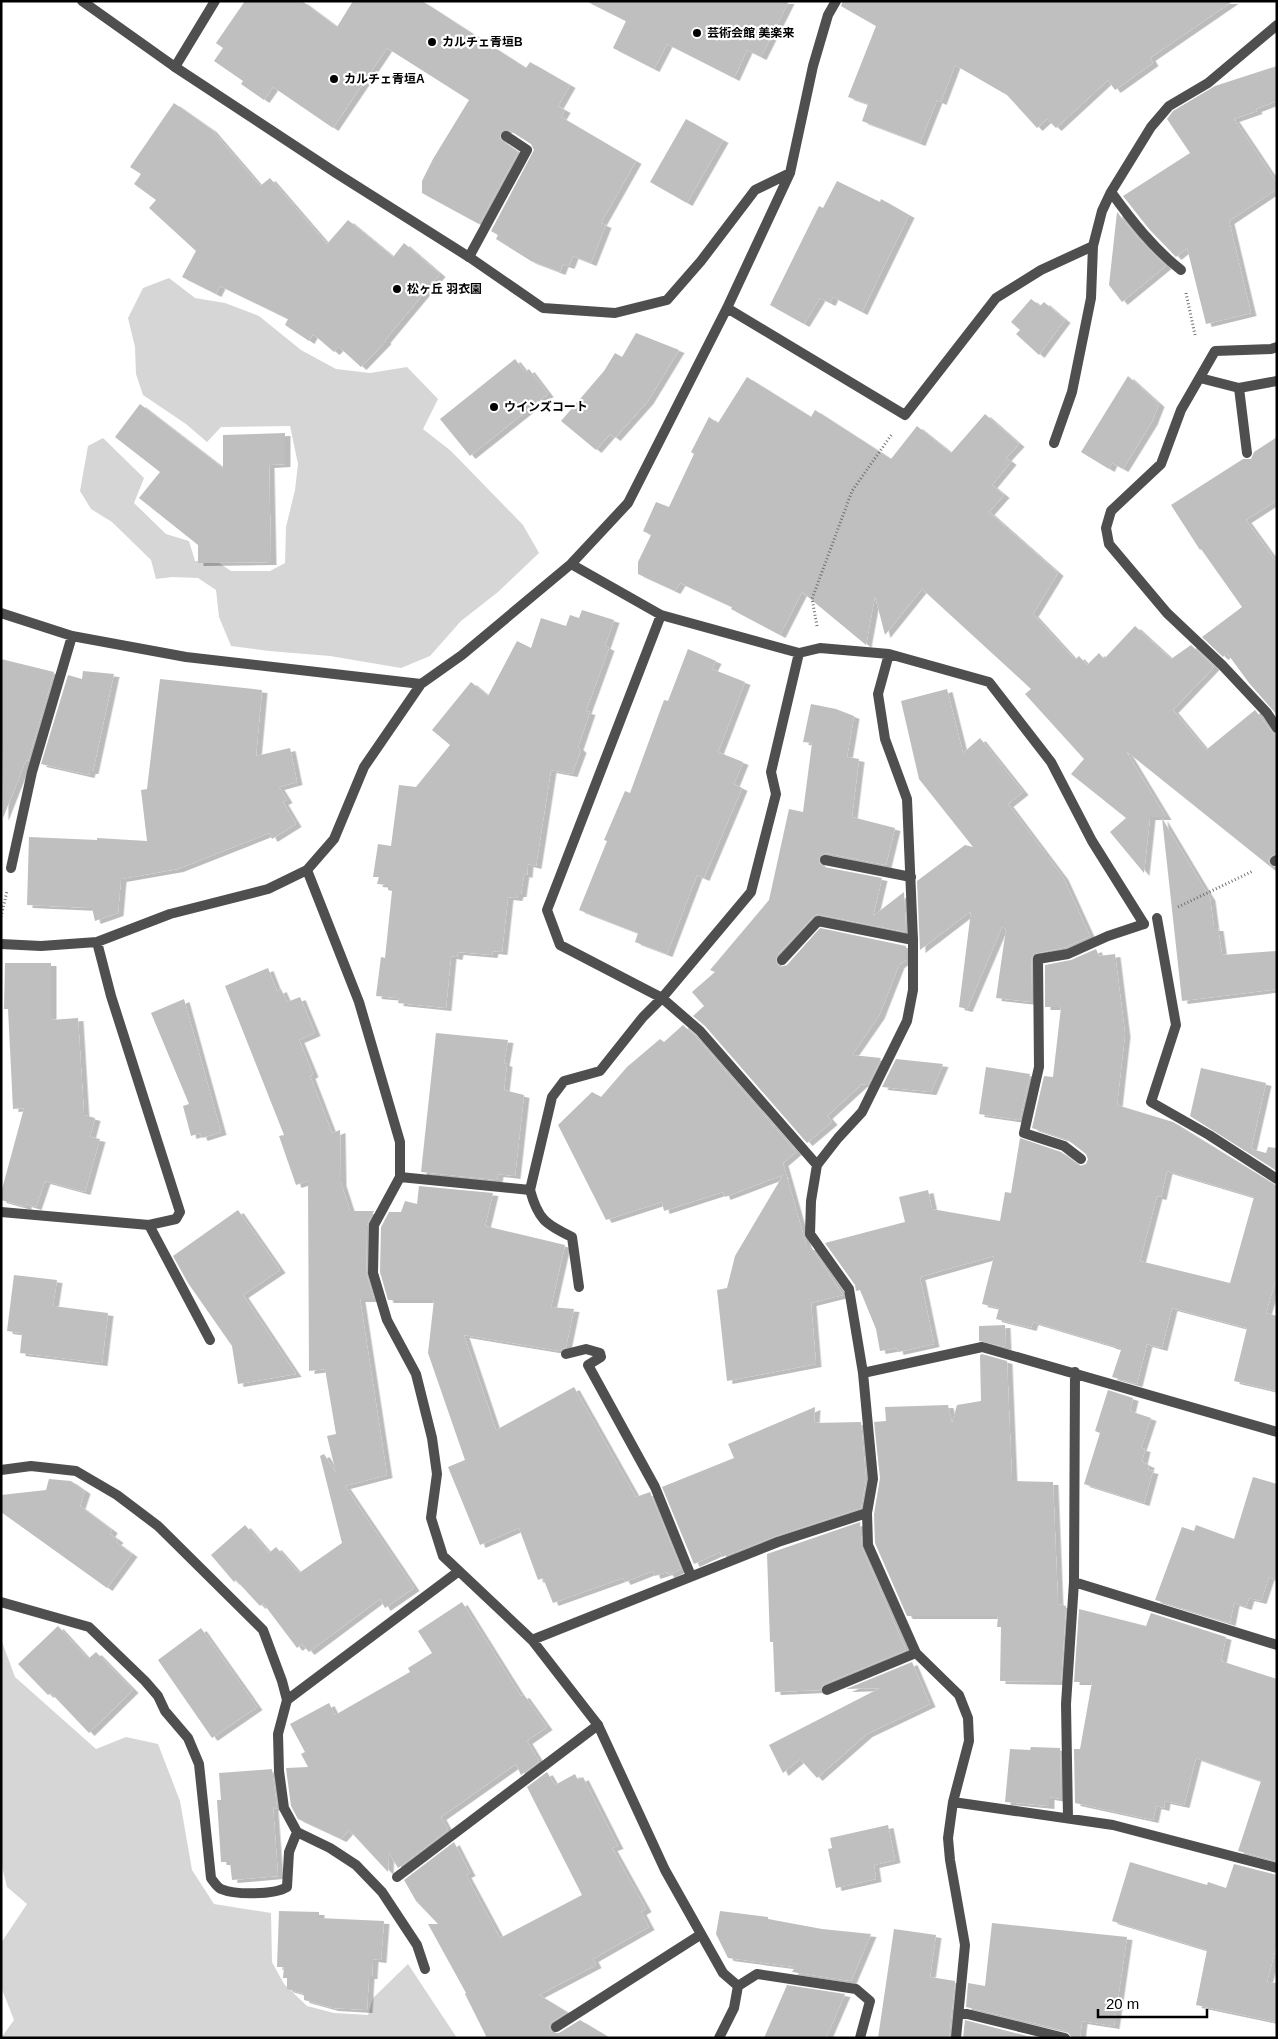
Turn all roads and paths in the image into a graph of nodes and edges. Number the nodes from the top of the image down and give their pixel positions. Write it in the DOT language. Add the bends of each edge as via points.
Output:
graph roads {
  1 [pos="215,1"];
  2 [pos="836,1"];
  3 [pos="88,3"];
  4 [pos="1277,25"];
  5 [pos="175,67"];
  6 [pos="506,136"];
  7 [pos="790,173"];
  8 [pos="1111,192"];
  9 [pos="1093,246"];
  10 [pos="469,257"];
  11 [pos="1181,270"];
  12 [pos="728,308"];
  13 [pos="1277,347"];
  14 [pos="1200,378"];
  15 [pos="1277,381"];
  16 [pos="1239,388"];
  17 [pos="905,416"];
  18 [pos="1054,443"];
  19 [pos="1247,453"];
  20 [pos="571,564"];
  21 [pos="1,613"];
  22 [pos="661,616"];
  23 [pos="72,636"];
  24 [pos="820,648"];
  25 [pos="799,653"];
  26 [pos="889,654"];
  27 [pos="421,684"];
  28 [pos="1277,728"];
  29 [pos="825,860"];
  30 [pos="1276,861"];
  31 [pos="11,868"];
  32 [pos="307,870"];
  33 [pos="911,878"];
  34 [pos="1157,918"];
  35 [pos="914,940"];
  36 [pos="97,942"];
  37 [pos="1,944"];
  38 [pos="782,960"];
  39 [pos="662,998"];
  40 [pos="1081,1159"];
  41 [pos="817,1165"];
  42 [pos="400,1177"];
  43 [pos="1277,1179"];
  44 [pos="530,1190"];
  45 [pos="1,1212"];
  46 [pos="149,1225"];
  47 [pos="580,1287"];
  48 [pos="210,1340"];
  49 [pos="566,1354"];
  50 [pos="1076,1372"];
  51 [pos="863,1373"];
  52 [pos="1277,1432"];
  53 [pos="1,1470"];
  54 [pos="867,1513"];
  55 [pos="459,1571"];
  56 [pos="691,1576"];
  57 [pos="1074,1582"];
  58 [pos="1,1602"];
  59 [pos="532,1640"];
  60 [pos="1277,1645"];
  61 [pos="916,1653"];
  62 [pos="827,1690"];
  63 [pos="286,1700"];
  64 [pos="598,1725"];
  65 [pos="953,1802"];
  66 [pos="1068,1818"];
  67 [pos="296,1832"];
  68 [pos="1277,1868"];
  69 [pos="397,1877"];
  70 [pos="700,1935"];
  71 [pos="425,1969"];
  72 [pos="738,1986"];
  73 [pos="959,2012"];
  74 [pos="556,2027"];
  75 [pos="719,2038"];
  76 [pos="860,2038"];
  77 [pos="956,2038"];
  78 [pos="1065,2038"];
  1 -- 5 [label="street"];
  2 -- 7 [label="street" via="828,15 813,66"];
  3 -- 5 [label="street"];
  4 -- 8 [label="street" via="1208,83 1169,106 1151,128"];
  5 -- 10 [label="street"];
  6 -- 10 [label="street" via="527,150"];
  7 -- 10 [label="street" via="754,190 667,300 615,313 543,308"];
  7 -- 12 [label="street"];
  8 -- 9 [label="street" via="1102,211"];
  8 -- 11 [label="street" via="1144,235"];
  9 -- 17 [label="street" via="1041,270 996,298"];
  9 -- 18 [label="street" via="1091,298 1072,392"];
  11 -- 14 [label="path" via="1194,323"];
  12 -- 17 [label="street"];
  12 -- 20 [label="street" via="628,503"];
  13 -- 14 [label="street" via="1215,351"];
  14 -- 16 [label="street"];
  14 -- 28 [label="street" via="1181,410 1161,464 1111,511 1106,528 1109,544 1167,613 1235,679"];
  15 -- 16 [label="street"];
  16 -- 19 [label="street"];
  17 -- 24 [label="path" via="852,491 812,599"];
  20 -- 22 [label="street"];
  20 -- 27 [label="street" via="462,655"];
  21 -- 23 [label="street"];
  22 -- 25 [label="street"];
  22 -- 39 [label="street" via="547,910 560,945"];
  23 -- 27 [label="street" via="186,657"];
  23 -- 31 [label="street" via="32,772"];
  24 -- 25 [label="street"];
  24 -- 26 [label="street"];
  25 -- 39 [label="street" via="771,772 776,794 752,892"];
  26 -- 33 [label="street" via="878,694 885,739 907,800"];
  26 -- 40 [label="street" via="989,682 1051,762 1092,840 1144,924 1068,954 1038,959 1039,1067 1024,1133 1064,1146"];
  27 -- 32 [label="street" via="364,767 334,840"];
  29 -- 33 [label="street"];
  30 -- 34 [label="path"];
  32 -- 36 [label="street" via="268,890 170,914"];
  32 -- 42 [label="street" via="359,1002 400,1142"];
  33 -- 35 [label="street"];
  34 -- 43 [label="street" via="1176,1025 1152,1102"];
  35 -- 38 [label="street" via="818,921"];
  35 -- 41 [label="street" via="913,990 907,1021 862,1112"];
  36 -- 37 [label="street" via="41,946"];
  36 -- 46 [label="street" via="180,1212 176,1219"];
  39 -- 41 [label="street" via="700,1031"];
  39 -- 44 [label="street" via="600,1071 564,1081 552,1097"];
  41 -- 51 [label="street" via="810,1234 849,1289"];
  42 -- 44 [label="street"];
  42 -- 55 [label="street" via="374,1226 373,1273 387,1320 416,1374 432,1438 437,1474 431,1518 443,1556"];
  44 -- 47 [label="street" via="536,1211 553,1228 572,1237"];
  45 -- 46 [label="street"];
  46 -- 48 [label="street"];
  49 -- 56 [label="street" via="586,1349 600,1352 601,1357 588,1365 655,1487"];
  50 -- 51 [label="street" via="982,1347"];
  50 -- 52 [label="street"];
  50 -- 57 [label="street"];
  51 -- 54 [label="street" via="873,1480"];
  53 -- 63 [label="street" via="31,1466 76,1471 117,1495 158,1526 263,1630"];
  54 -- 56 [label="street" via="778,1542"];
  54 -- 61 [label="street" via="868,1545"];
  55 -- 59 [label="street"];
  55 -- 63 [label="street"];
  56 -- 59 [label="street"];
  57 -- 60 [label="street"];
  57 -- 66 [label="street" via="1066,1704"];
  58 -- 67 [label="street" via="89,1627 158,1696 165,1711 188,1738 199,1764 211,1878 219,1889 236,1893 280,1891 287,1887 290,1852"];
  59 -- 64 [label="street"];
  61 -- 62 [label="street"];
  61 -- 65 [label="street" via="959,1695 968,1718 969,1741"];
  63 -- 67 [label="street" via="278,1734 279,1771 284,1808"];
  64 -- 69 [label="street"];
  64 -- 70 [label="street" via="664,1870"];
  65 -- 66 [label="street"];
  65 -- 73 [label="street" via="948,1838 965,1946"];
  66 -- 68 [label="street" via="1113,1825"];
  67 -- 71 [label="street" via="356,1865 382,1892 417,1945"];
  70 -- 72 [label="street" via="723,1974"];
  70 -- 74 [label="street"];
  72 -- 75 [label="street" via="734,2008"];
  72 -- 76 [label="street" via="757,1974 856,1989 870,2001"];
  73 -- 77 [label="street"];
  73 -- 78 [label="street"];
}
